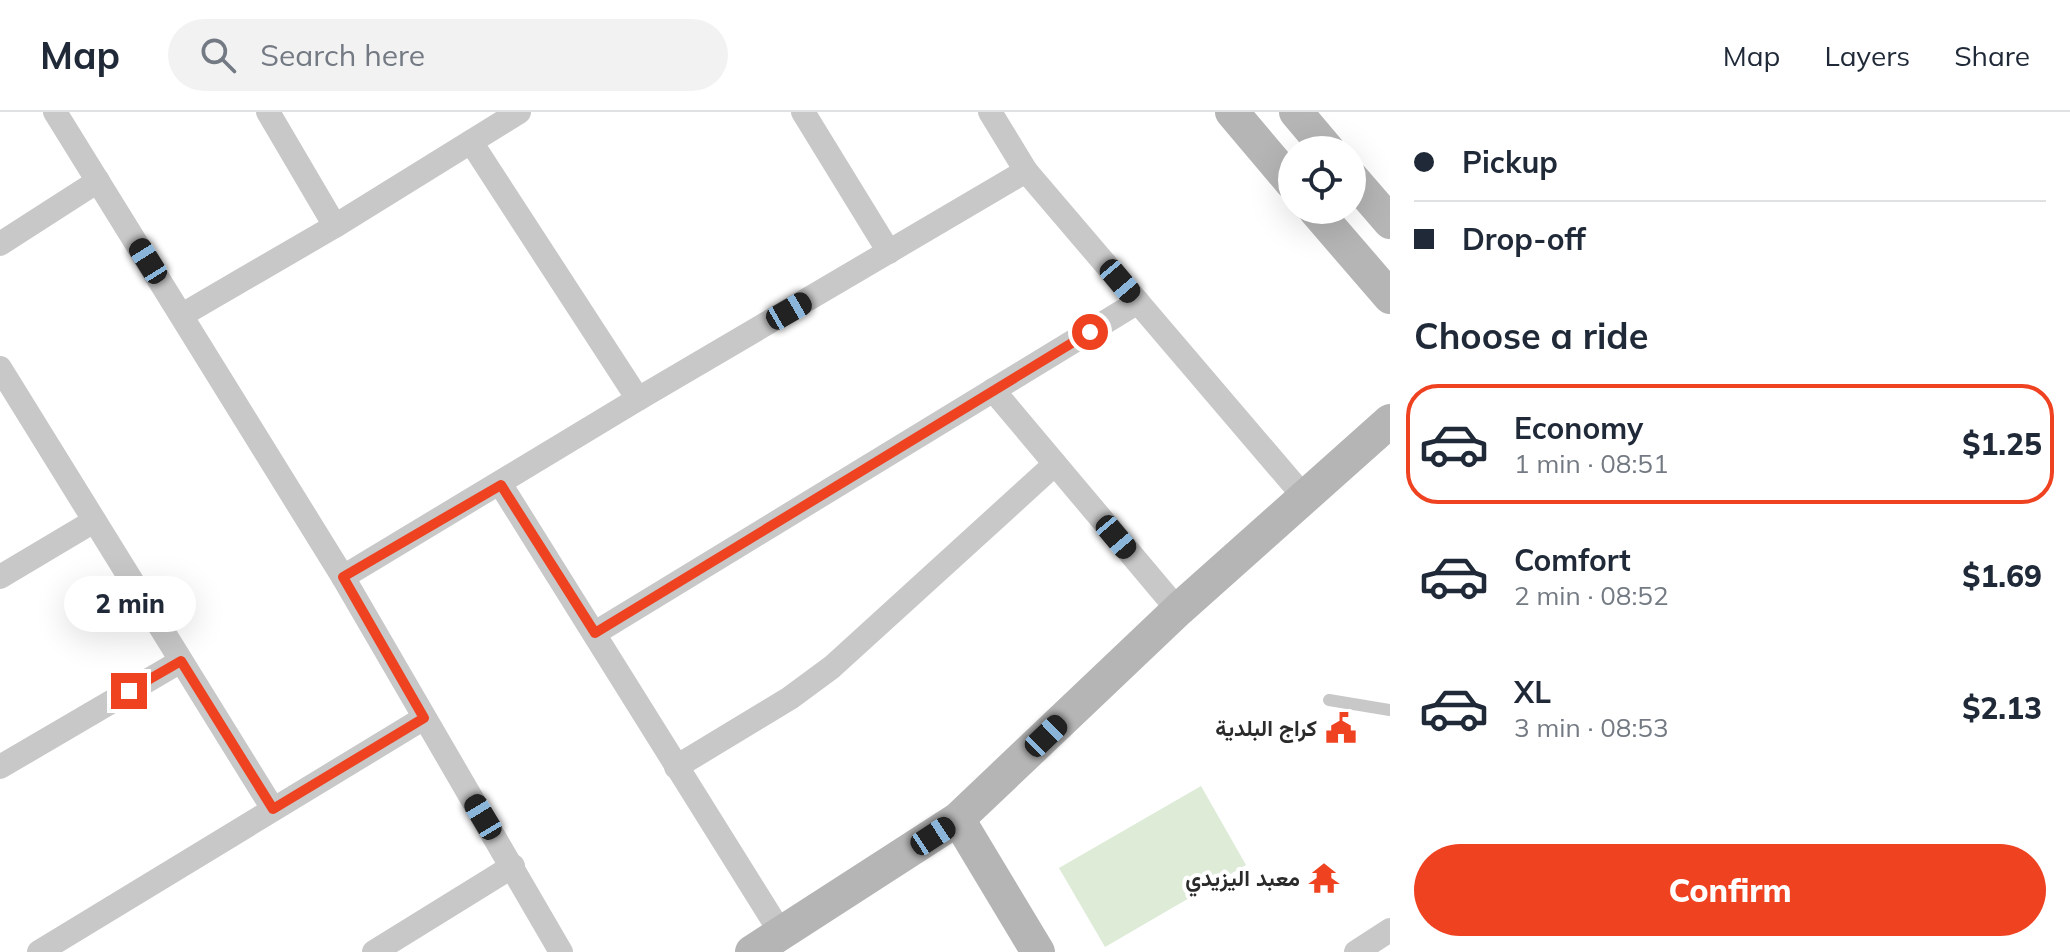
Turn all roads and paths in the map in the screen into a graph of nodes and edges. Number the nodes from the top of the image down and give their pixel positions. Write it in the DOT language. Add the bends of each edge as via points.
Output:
graph roads {
  1 [pos="55,112"];
  2 [pos="268,112"];
  3 [pos="519,112"];
  4 [pos="803,112"];
  5 [pos="990,112"];
  6 [pos="1232,112"];
  7 [pos="1296,112"];
  8 [pos="1316,136"];
  9 [pos="471,142"];
  10 [pos="1278,166"];
  11 [pos="1026,171"];
  12 [pos="98,181"];
  13 [pos="1366,194"];
  14 [pos="1390,222"];
  15 [pos="1327,224"];
  16 [pos="335,226"];
  17 [pos="0,244"];
  18 [pos="889,252"];
  19 [pos="1390,297"];
  20 [pos="1138,302"];
  21 [pos="182,315"];
  22 [pos="0,368"];
  23 [pos="993,390"];
  24 [pos="638,399"];
  25 [pos="1390,421"];
  26 [pos="1055,464"];
  27 [pos="501,485"];
  28 [pos="1306,499"];
  29 [pos="94,521"];
  30 [pos="0,577"];
  31 [pos="343,577"];
  32 [pos="1178,610"];
  33 [pos="595,633"];
  34 [pos="181,661"];
  35 [pos="1329,700"];
  36 [pos="1390,710"];
  37 [pos="424,718"];
  38 [pos="0,767"];
  39 [pos="676,767"];
  40 [pos="273,809"];
  41 [pos="958,819"];
  42 [pos="513,866"];
  43 [pos="1390,930"];
  44 [pos="781,933"];
  45 [pos="39,952"];
  46 [pos="374,952"];
  47 [pos="561,952"];
  48 [pos="752,952"];
  49 [pos="1038,952"];
  50 [pos="1356,952"];
  1 -- 12 [label="street"];
  2 -- 16 [label="street"];
  3 -- 9 [label="street"];
  4 -- 18 [label="street"];
  5 -- 11 [label="street"];
  6 -- 10 [label="street"];
  7 -- 8 [label="street"];
  9 -- 16 [label="street"];
  9 -- 24 [label="street"];
  11 -- 18 [label="street"];
  11 -- 20 [label="street"];
  12 -- 17 [label="street"];
  12 -- 21 [label="street"];
  13 -- 14 [label="street"];
  15 -- 19 [label="street"];
  16 -- 21 [label="street"];
  18 -- 24 [label="street"];
  20 -- 23 [label="street"];
  20 -- 28 [label="street"];
  21 -- 31 [label="street"];
  22 -- 29 [label="street"];
  23 -- 26 [label="street"];
  23 -- 33 [label="street"];
  24 -- 27 [label="street"];
  25 -- 28 [label="street"];
  26 -- 32 [label="street"];
  26 -- 39 [label="street" via="832,667"];
  27 -- 31 [label="street"];
  27 -- 33 [label="street"];
  28 -- 32 [label="street"];
  29 -- 30 [label="street"];
  29 -- 34 [label="street"];
  31 -- 37 [label="street"];
  32 -- 41 [label="street"];
  33 -- 39 [label="street"];
  34 -- 38 [label="street"];
  34 -- 40 [label="street"];
  35 -- 36 [label="lane"];
  37 -- 40 [label="street"];
  37 -- 42 [label="street"];
  39 -- 44 [label="street"];
  40 -- 45 [label="street"];
  41 -- 44 [label="street"];
  41 -- 49 [label="street"];
  42 -- 46 [label="street"];
  42 -- 47 [label="street"];
  43 -- 50 [label="street"];
  44 -- 48 [label="street"];
}
